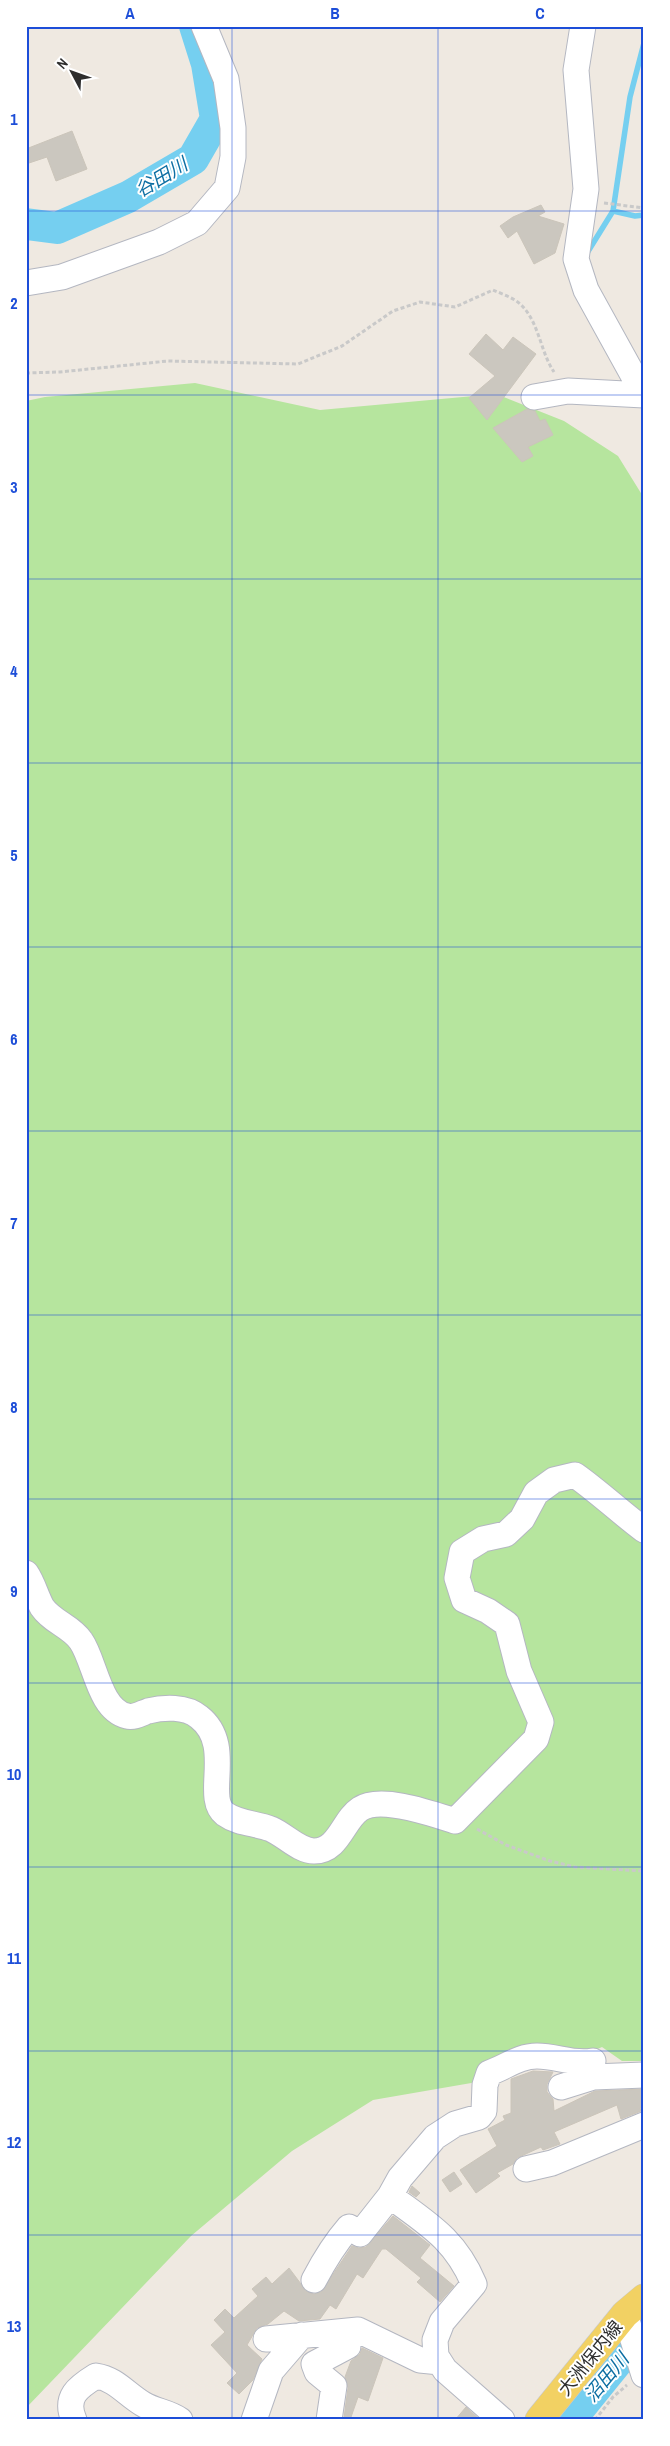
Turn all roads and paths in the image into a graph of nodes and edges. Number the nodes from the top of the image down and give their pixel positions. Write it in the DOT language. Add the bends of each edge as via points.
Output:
graph roads {
  1 [pos="204,26"];
  2 [pos="583,26"];
  3 [pos="584,199"];
  4 [pos="644,208"];
  5 [pos="26,283"];
  6 [pos="26,373"];
  7 [pos="568,391"];
  8 [pos="534,397"];
  9 [pos="644,1530"];
  10 [pos="26,1573"];
  11 [pos="455,1820"];
  12 [pos="644,1871"];
  13 [pos="593,2061"];
  14 [pos="644,2076"];
  15 [pos="561,2087"];
  16 [pos="644,2125"];
  17 [pos="526,2169"];
  18 [pos="390,2196"];
  19 [pos="314,2280"];
  20 [pos="633,2312"];
  21 [pos="348,2332"];
  22 [pos="302,2335"];
  23 [pos="266,2339"];
  24 [pos="440,2362"];
  25 [pos="640,2373"];
  26 [pos="74,2420"];
  27 [pos="180,2420"];
  28 [pos="254,2420"];
  29 [pos="329,2420"];
  30 [pos="502,2420"];
  31 [pos="539,2420"];
  32 [pos="595,2420"];
  1 -- 5 [label="street" via="226,79 233,128 233,157 227,188 197,223 159,242 62,276"];
  2 -- 3 [label="street" via="576,70 586,189"];
  3 -- 4 [label="path"];
  3 -- 7 [label="street" via="576,259 586,290 644,395"];
  6 -- 7 [label="path" via="168,361 298,364 342,346 393,311 420,302 455,307 493,290 516,301 532,321 547,362"];
  7 -- 8 [label="street"];
  9 -- 11 [label="street" via="617,1510 603,1494 575,1475 554,1480 536,1494 522,1519 506,1534 483,1539 462,1552 457,1578 464,1600 507,1624 522,1678 541,1722 536,1740"];
  10 -- 11 [label="street" via="42,1607 82,1642 98,1683 116,1712 128,1717 148,1711 187,1709 200,1717 216,1738 216,1799 223,1812 237,1821 268,1828 298,1846 314,1851 329,1847 360,1809 376,1804 411,1808"];
  11 -- 12 [label="path" via="506,1845 550,1861 584,1868"];
  13 -- 18 [label="street" via="566,2062 539,2056 520,2058 489,2072 484,2111 435,2137 400,2178"];
  14 -- 15 [label="street" via="593,2077"];
  16 -- 17 [label="street" via="552,2163"];
  18 -- 19 [label="street" via="360,2234 349,2227 325,2258"];
  18 -- 24 [label="street" via="453,2245 474,2284 442,2322 435,2340 436,2356"];
  20 -- 25 [label="street"];
  20 -- 31 [label="main road, 大洲保内線"];
  21 -- 22 [label="street"];
  21 -- 24 [label="street" via="363,2332 420,2360"];
  21 -- 29 [label="street" via="348,2346 314,2364 316,2372 334,2386"];
  22 -- 23 [label="street"];
  22 -- 28 [label="street" via="271,2371"];
  24 -- 30 [label="street"];
  25 -- 32 [label="path" via="613,2397"];
  26 -- 27 [label="street" via="70,2410 78,2386 96,2376 120,2386 143,2404"];
}
